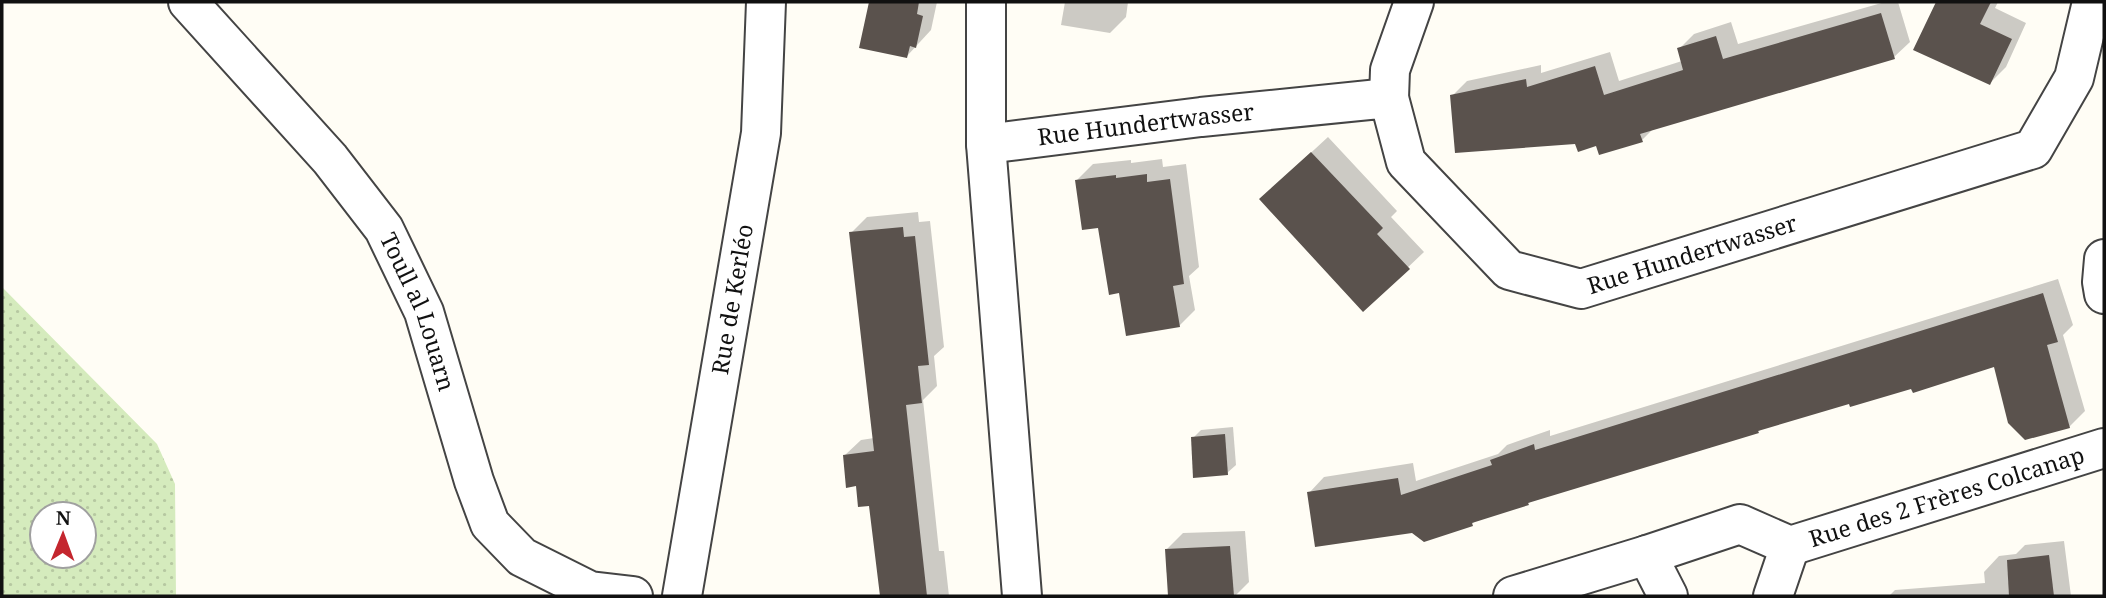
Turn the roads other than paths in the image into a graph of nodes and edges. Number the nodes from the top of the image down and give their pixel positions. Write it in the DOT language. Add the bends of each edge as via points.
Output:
graph roads {
  1 [pos="188,2"];
  2 [pos="766,2"];
  3 [pos="986,2"];
  4 [pos="1414,2"];
  5 [pos="2092,2"];
  6 [pos="1389,98"];
  7 [pos="986,144"];
  8 [pos="2104,259"];
  9 [pos="2104,294"];
  10 [pos="2104,448"];
  11 [pos="1790,546"];
  12 [pos="1647,555"];
  13 [pos="633,596"];
  14 [pos="682,596"];
  15 [pos="1022,596"];
  16 [pos="1513,596"];
  17 [pos="1668,596"];
  18 [pos="1773,596"];
  1 -- 13 [label="street, Toull al Louarn" via="330,159 384,229 424,312 490,524 523,556 590,591"];
  2 -- 14 [label="street, Rue de Kerléo" via="761,133"];
  3 -- 7 [label="street"];
  4 -- 6 [label="street" via="1390,70"];
  5 -- 6 [label="street, Rue Hundertwasser" via="2074,78 2034,149 1581,289 1509,270 1406,162"];
  6 -- 7 [label="street, Rue Hundertwasser"];
  7 -- 15 [label="street"];
  8 -- 9 [label="street"];
  10 -- 11 [label="street, Rue des 2 Frères Colcanap"];
  11 -- 12 [label="street, Rue des 2 Frères Colcanap" via="1740,524"];
  11 -- 18 [label="street, Rue des 2 Frères Colcanap"];
  12 -- 16 [label="street, Rue des 2 Frères Colcanap"];
  12 -- 17 [label="street"];
}
